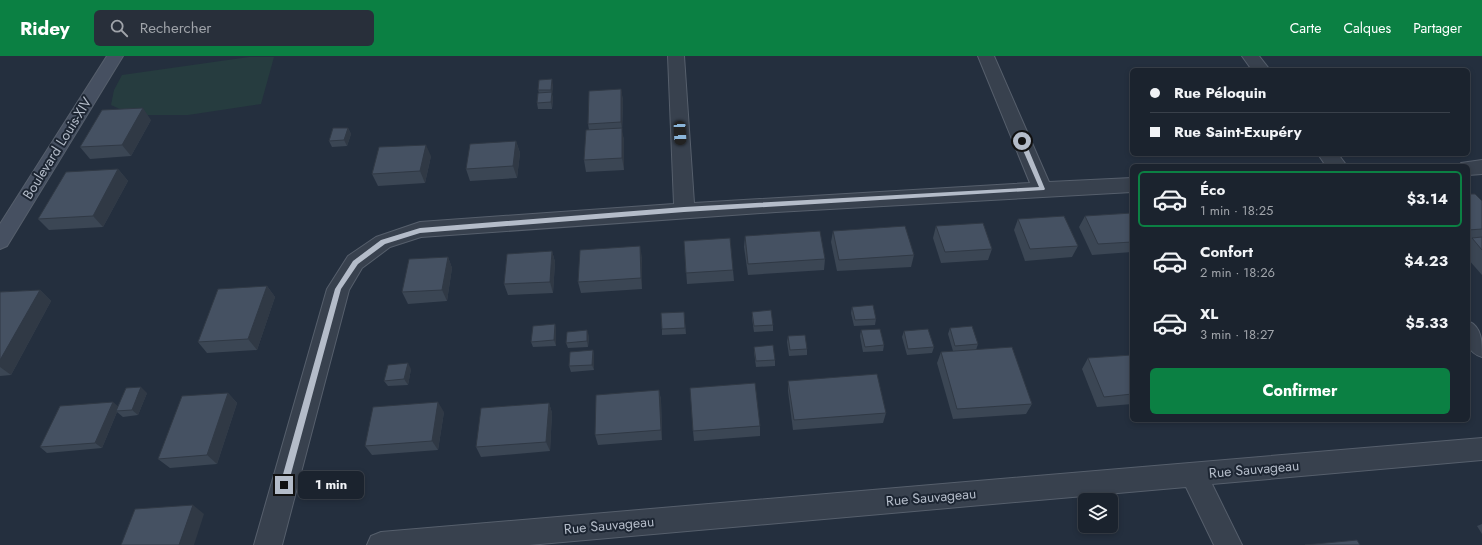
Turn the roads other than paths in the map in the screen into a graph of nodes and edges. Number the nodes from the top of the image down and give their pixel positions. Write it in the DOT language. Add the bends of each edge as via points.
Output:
graph roads {
  1 [pos="115,56"];
  2 [pos="676,56"];
  3 [pos="986,56"];
  4 [pos="1250,56"];
  5 [pos="1259,68"];
  6 [pos="1482,167"];
  7 [pos="1470,168"];
  8 [pos="1130,185"];
  9 [pos="1042,189"];
  10 [pos="684,210"];
  11 [pos="0,241"];
  12 [pos="1470,333"];
  13 [pos="1482,348"];
  14 [pos="1482,449"];
  15 [pos="1194,475"];
  16 [pos="268,545"];
  17 [pos="381,545"];
  18 [pos="1228,545"];
  1 -- 11 [label="main road, Boulevard Louis-XIV"];
  2 -- 10 [label="street"];
  3 -- 9 [label="street"];
  4 -- 5 [label="street"];
  6 -- 7 [label="street"];
  8 -- 9 [label="street"];
  9 -- 10 [label="street"];
  10 -- 16 [label="street" via="420,230 383,242 355,262 338,289"];
  12 -- 13 [label="street"];
  14 -- 15 [label="street, Rue Sauvageau"];
  15 -- 17 [label="street, Rue Sauvageau"];
  15 -- 18 [label="street"];
}
